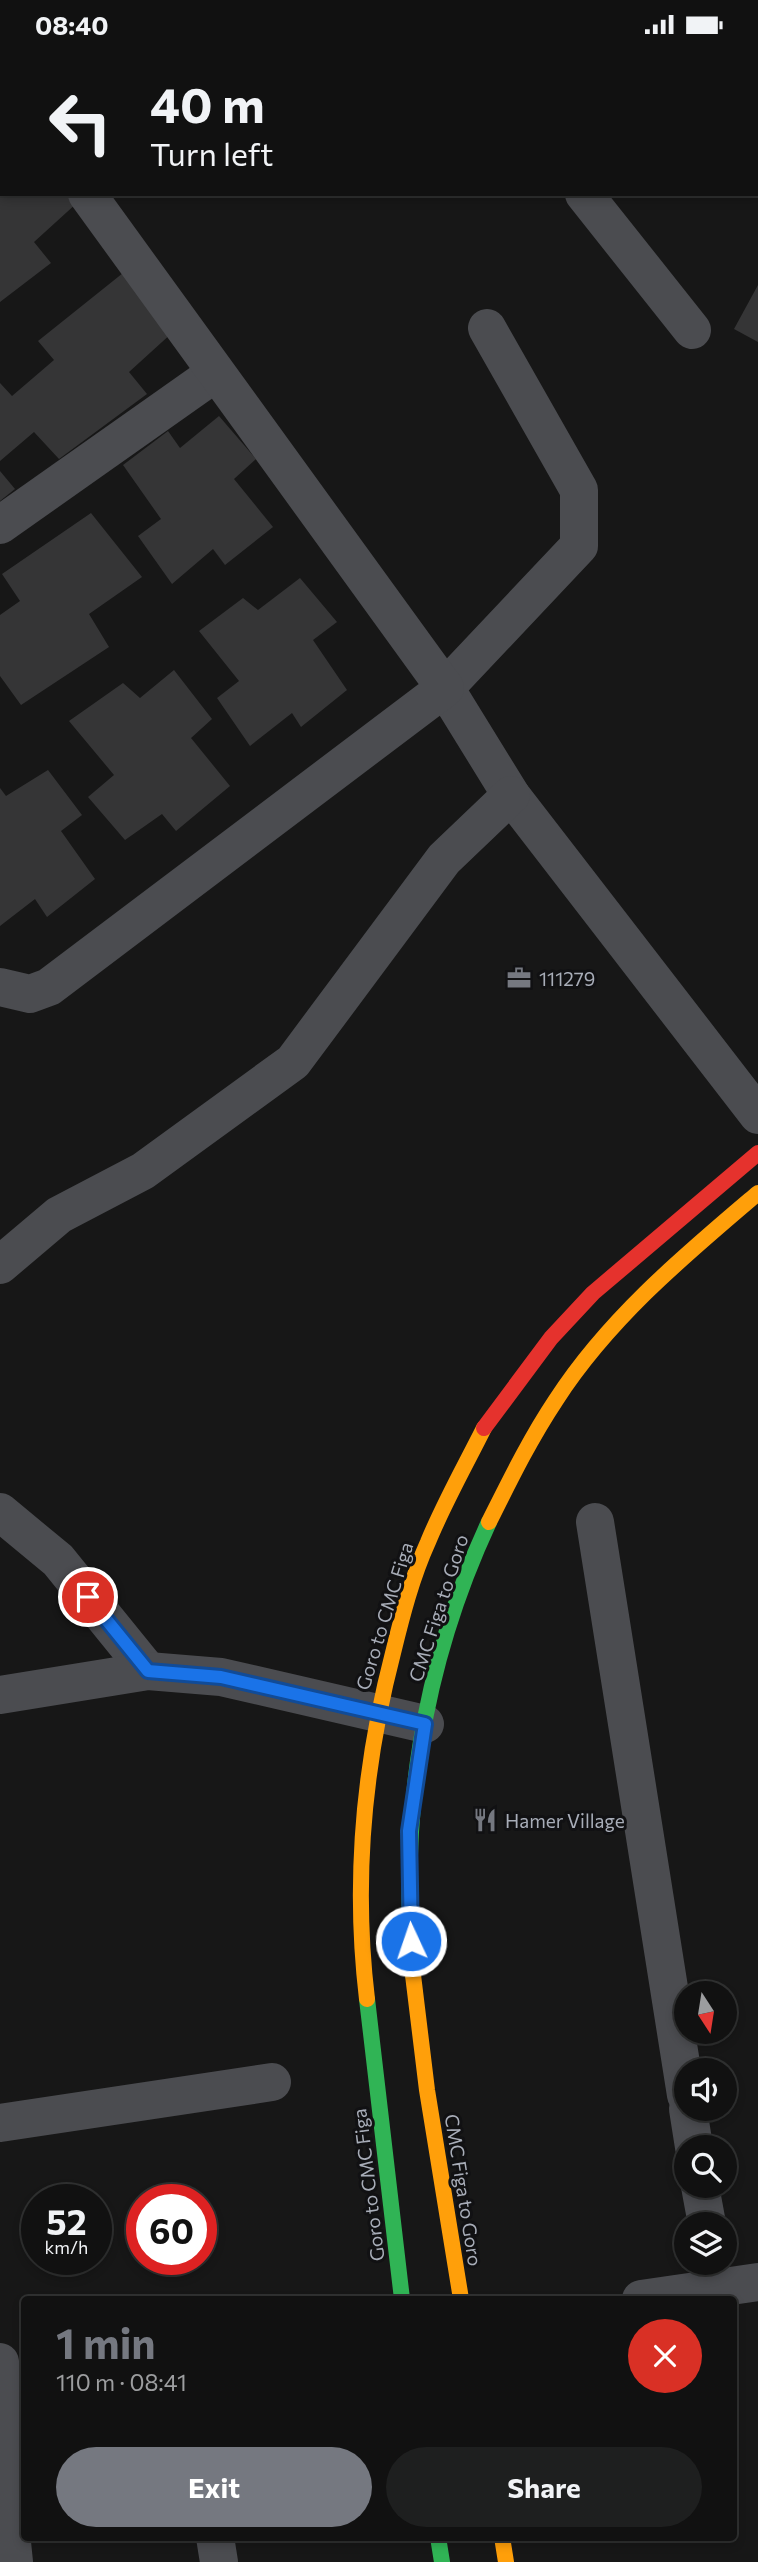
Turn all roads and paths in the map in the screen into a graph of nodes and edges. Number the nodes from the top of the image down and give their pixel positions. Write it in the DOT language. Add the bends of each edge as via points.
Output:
graph roads {
  1 [pos="88,196"];
  2 [pos="586,196"];
  3 [pos="487,328"];
  4 [pos="692,330"];
  5 [pos="214,374"];
  6 [pos="0,525"];
  7 [pos="445,688"];
  8 [pos="511,795"];
  9 [pos="0,987"];
  10 [pos="758,1115"];
  11 [pos="756,1155"];
  12 [pos="758,1193"];
  13 [pos="0,1265"];
  14 [pos="0,1513"];
  15 [pos="595,1522"];
  16 [pos="148,1671"];
  17 [pos="0,1695"];
  18 [pos="377,1713"];
  19 [pos="425,1724"];
  20 [pos="680,2058"];
  21 [pos="272,2082"];
  22 [pos="0,2123"];
  23 [pos="715,2276"];
  24 [pos="758,2282"];
  25 [pos="402,2296"];
  26 [pos="461,2296"];
  27 [pos="651,2296"];
  28 [pos="7,2384"];
  29 [pos="216,2541"];
  30 [pos="439,2541"];
  31 [pos="503,2541"];
  32 [pos="14,2562"];
  33 [pos="219,2562"];
  34 [pos="442,2562"];
  35 [pos="506,2562"];
  1 -- 5 [label="street"];
  2 -- 4 [label="street"];
  3 -- 7 [label="street" via="579,490 579,546"];
  5 -- 6 [label="street"];
  5 -- 7 [label="street"];
  7 -- 8 [label="street"];
  7 -- 9 [label="street" via="49,987 30,994"];
  8 -- 10 [label="street"];
  8 -- 13 [label="street" via="444,859 293,1062 143,1171 59,1215"];
  11 -- 18 [label="main road, Goro to CMC Figa" via="593,1293 551,1338 484,1427 427,1543"];
  12 -- 19 [label="main road, CMC Figa to Goro" via="597,1344 562,1392 500,1498 472,1563"];
  14 -- 16 [label="street" via="58,1560"];
  15 -- 20 [label="street"];
  16 -- 17 [label="street"];
  16 -- 18 [label="street" via="221,1677"];
  18 -- 19 [label="street"];
  18 -- 25 [label="main road, Goro to CMC Figa" via="358,1886 363,1969"];
  19 -- 26 [label="main road, CMC Figa to Goro" via="408,1843 414,2002"];
  21 -- 22 [label="street"];
  23 -- 24 [label="street"];
  23 -- 27 [label="street"];
  28 -- 32 [label="street" via="1,2435"];
  29 -- 33 [label="street"];
  30 -- 34 [label="main road"];
  31 -- 35 [label="main road"];
}
